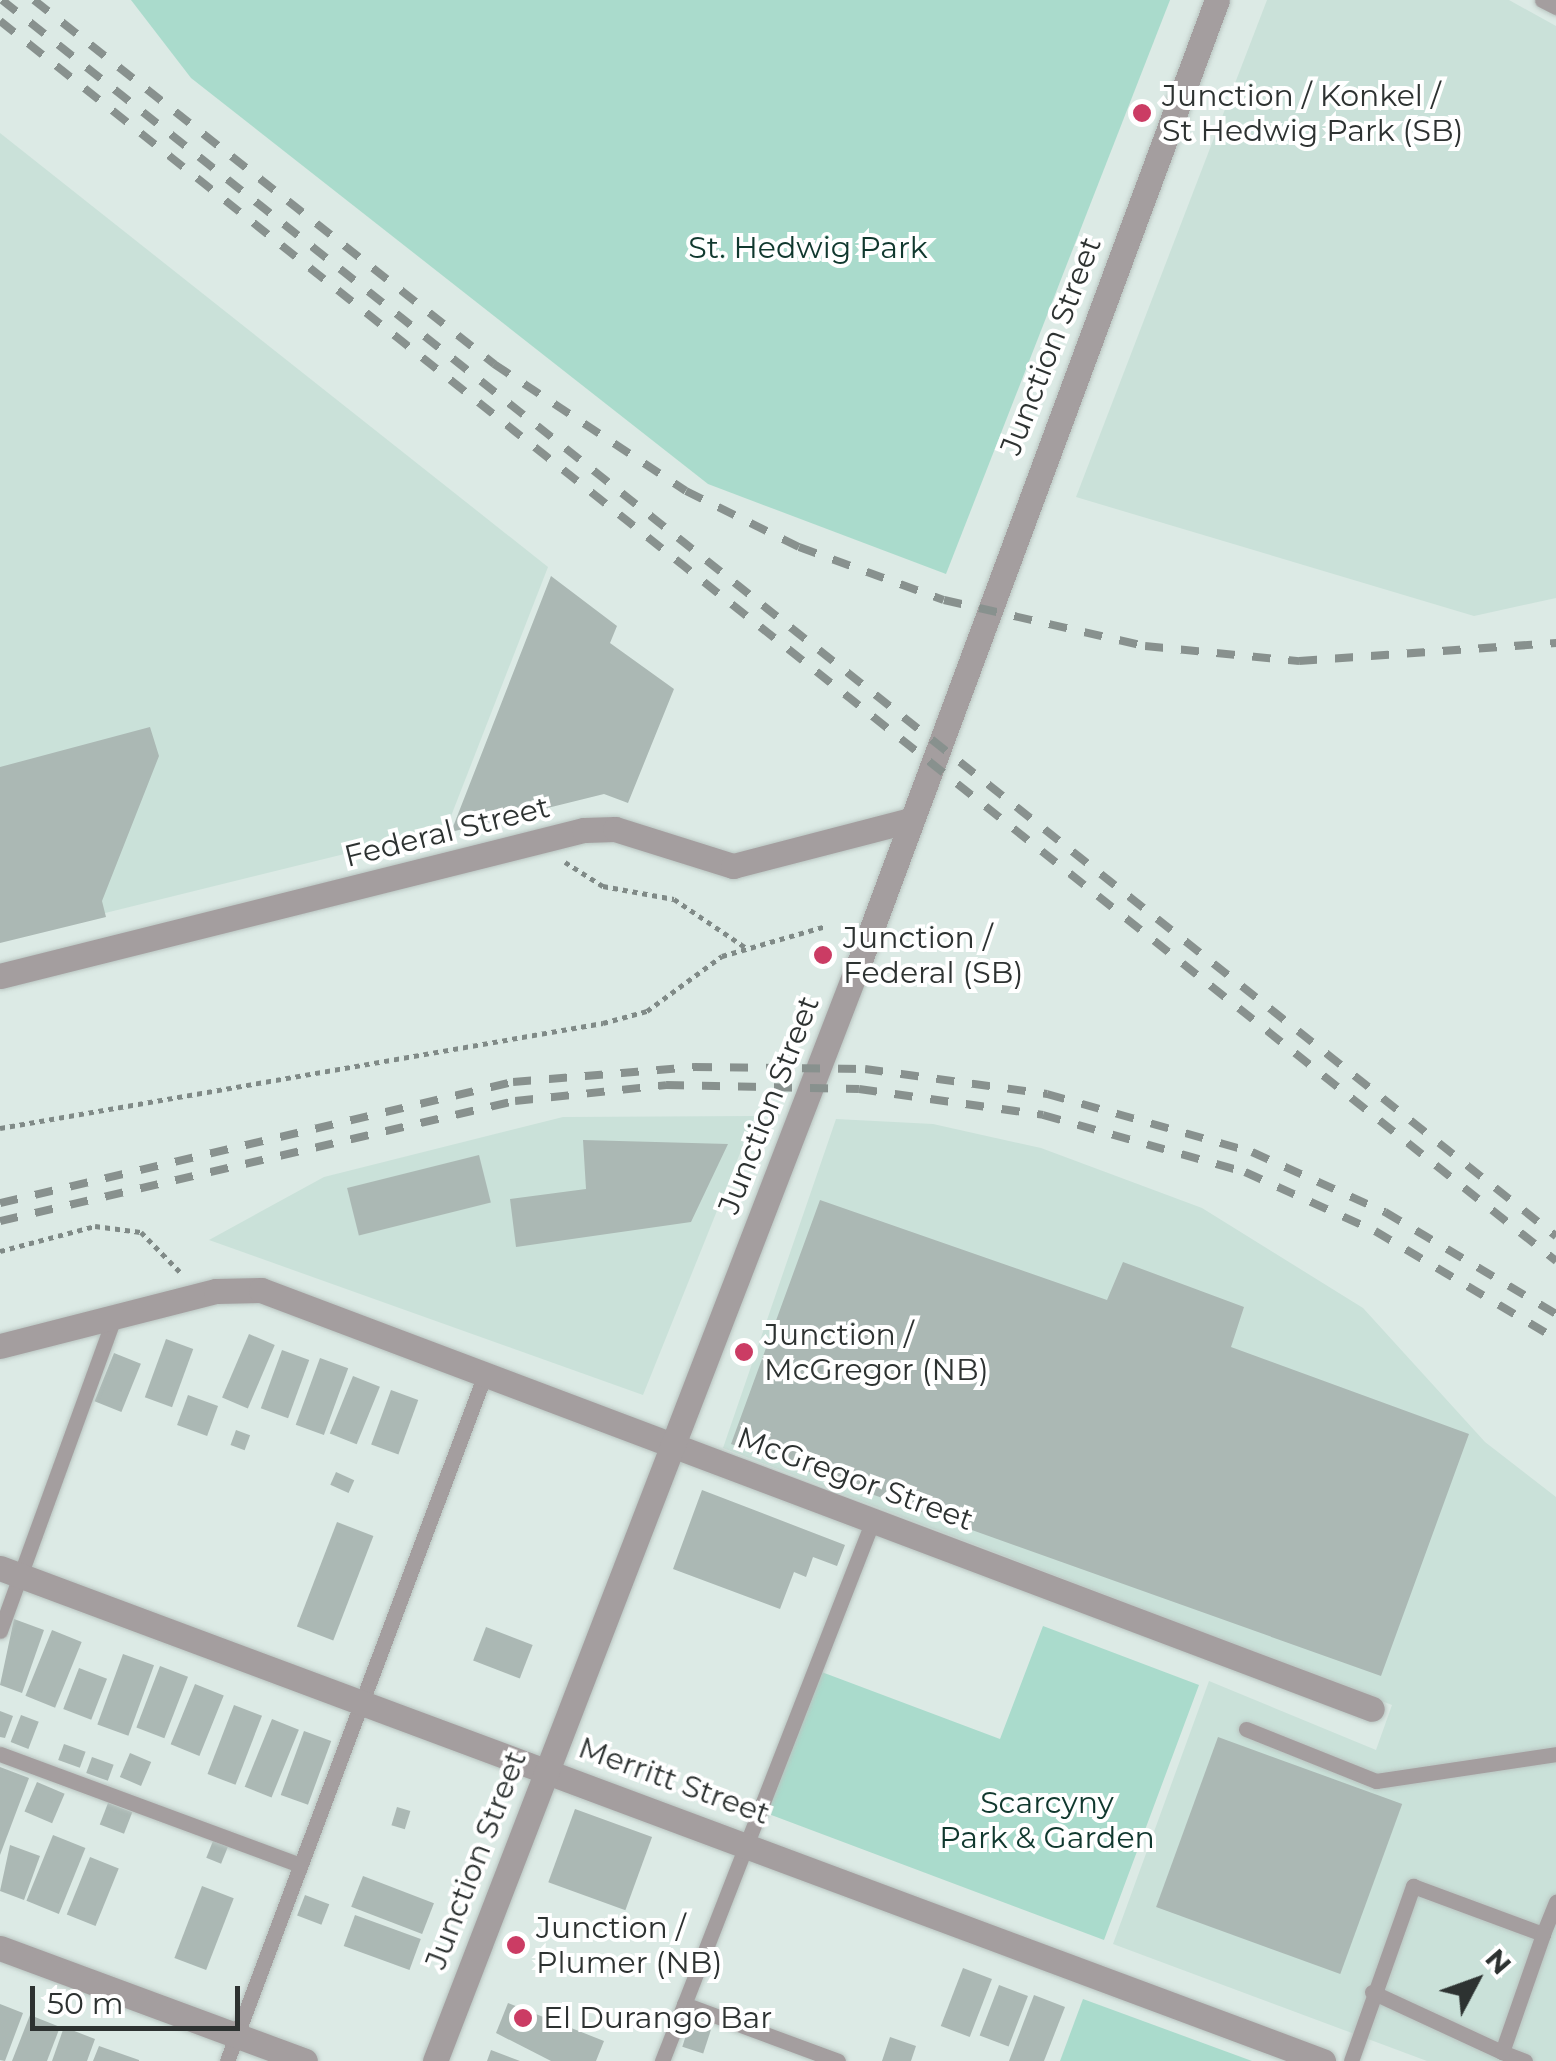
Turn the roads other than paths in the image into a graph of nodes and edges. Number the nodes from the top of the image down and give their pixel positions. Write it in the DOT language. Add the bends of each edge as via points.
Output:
graph roads {
  1 [pos="1217,0"];
  2 [pos="1542,0"];
  3 [pos="1556,7"];
  4 [pos="907,821"];
  5 [pos="0,976"];
  6 [pos="114,1316"];
  7 [pos="0,1346"];
  8 [pos="484,1376"];
  9 [pos="668,1445"];
  10 [pos="872,1520"];
  11 [pos="11,1572"];
  12 [pos="0,1631"];
  13 [pos="362,1701"];
  14 [pos="1372,1710"];
  15 [pos="1246,1729"];
  16 [pos="0,1754"];
  17 [pos="1556,1754"];
  18 [pos="546,1769"];
  19 [pos="749,1842"];
  20 [pos="300,1865"];
  21 [pos="1556,1902"];
  22 [pos="1543,1934"];
  23 [pos="0,1948"];
  24 [pos="1372,1992"];
  25 [pos="684,2004"];
  26 [pos="236,2036"];
  27 [pos="1502,2052"];
  28 [pos="227,2061"];
  29 [pos="305,2061"];
  30 [pos="434,2061"];
  31 [pos="662,2061"];
  32 [pos="838,2061"];
  33 [pos="1322,2061"];
  34 [pos="1351,2061"];
  35 [pos="1525,2061"];
  1 -- 4 [label="street, Junction Street"];
  2 -- 3 [label="lane"];
  4 -- 5 [label="street, Federal Street" via="733,866 615,829"];
  4 -- 9 [label="street, Junction Street"];
  6 -- 7 [label="street, McGregor Street"];
  6 -- 8 [label="street, McGregor Street" via="198,1295 261,1290"];
  6 -- 11 [label="lane"];
  8 -- 9 [label="street, McGregor Street"];
  8 -- 13 [label="lane"];
  9 -- 10 [label="street, McGregor Street"];
  9 -- 18 [label="street, Junction Street"];
  10 -- 14 [label="street, McGregor Street"];
  10 -- 19 [label="lane"];
  11 -- 12 [label="lane"];
  11 -- 13 [label="street, Merritt Street"];
  13 -- 18 [label="street, Merritt Street"];
  13 -- 20 [label="lane"];
  15 -- 17 [label="lane" via="1376,1781"];
  16 -- 20 [label="lane"];
  18 -- 19 [label="street, Merritt Street"];
  18 -- 30 [label="street, Junction Street"];
  19 -- 25 [label="lane"];
  19 -- 33 [label="street, Merritt Street"];
  20 -- 26 [label="lane"];
  21 -- 22 [label="lane"];
  22 -- 24 [label="lane" via="1413,1886"];
  22 -- 27 [label="lane"];
  23 -- 26 [label="street"];
  24 -- 27 [label="lane"];
  24 -- 34 [label="lane"];
  25 -- 31 [label="lane"];
  25 -- 32 [label="lane"];
  26 -- 28 [label="lane"];
  26 -- 29 [label="street"];
  27 -- 35 [label="lane"];
}
